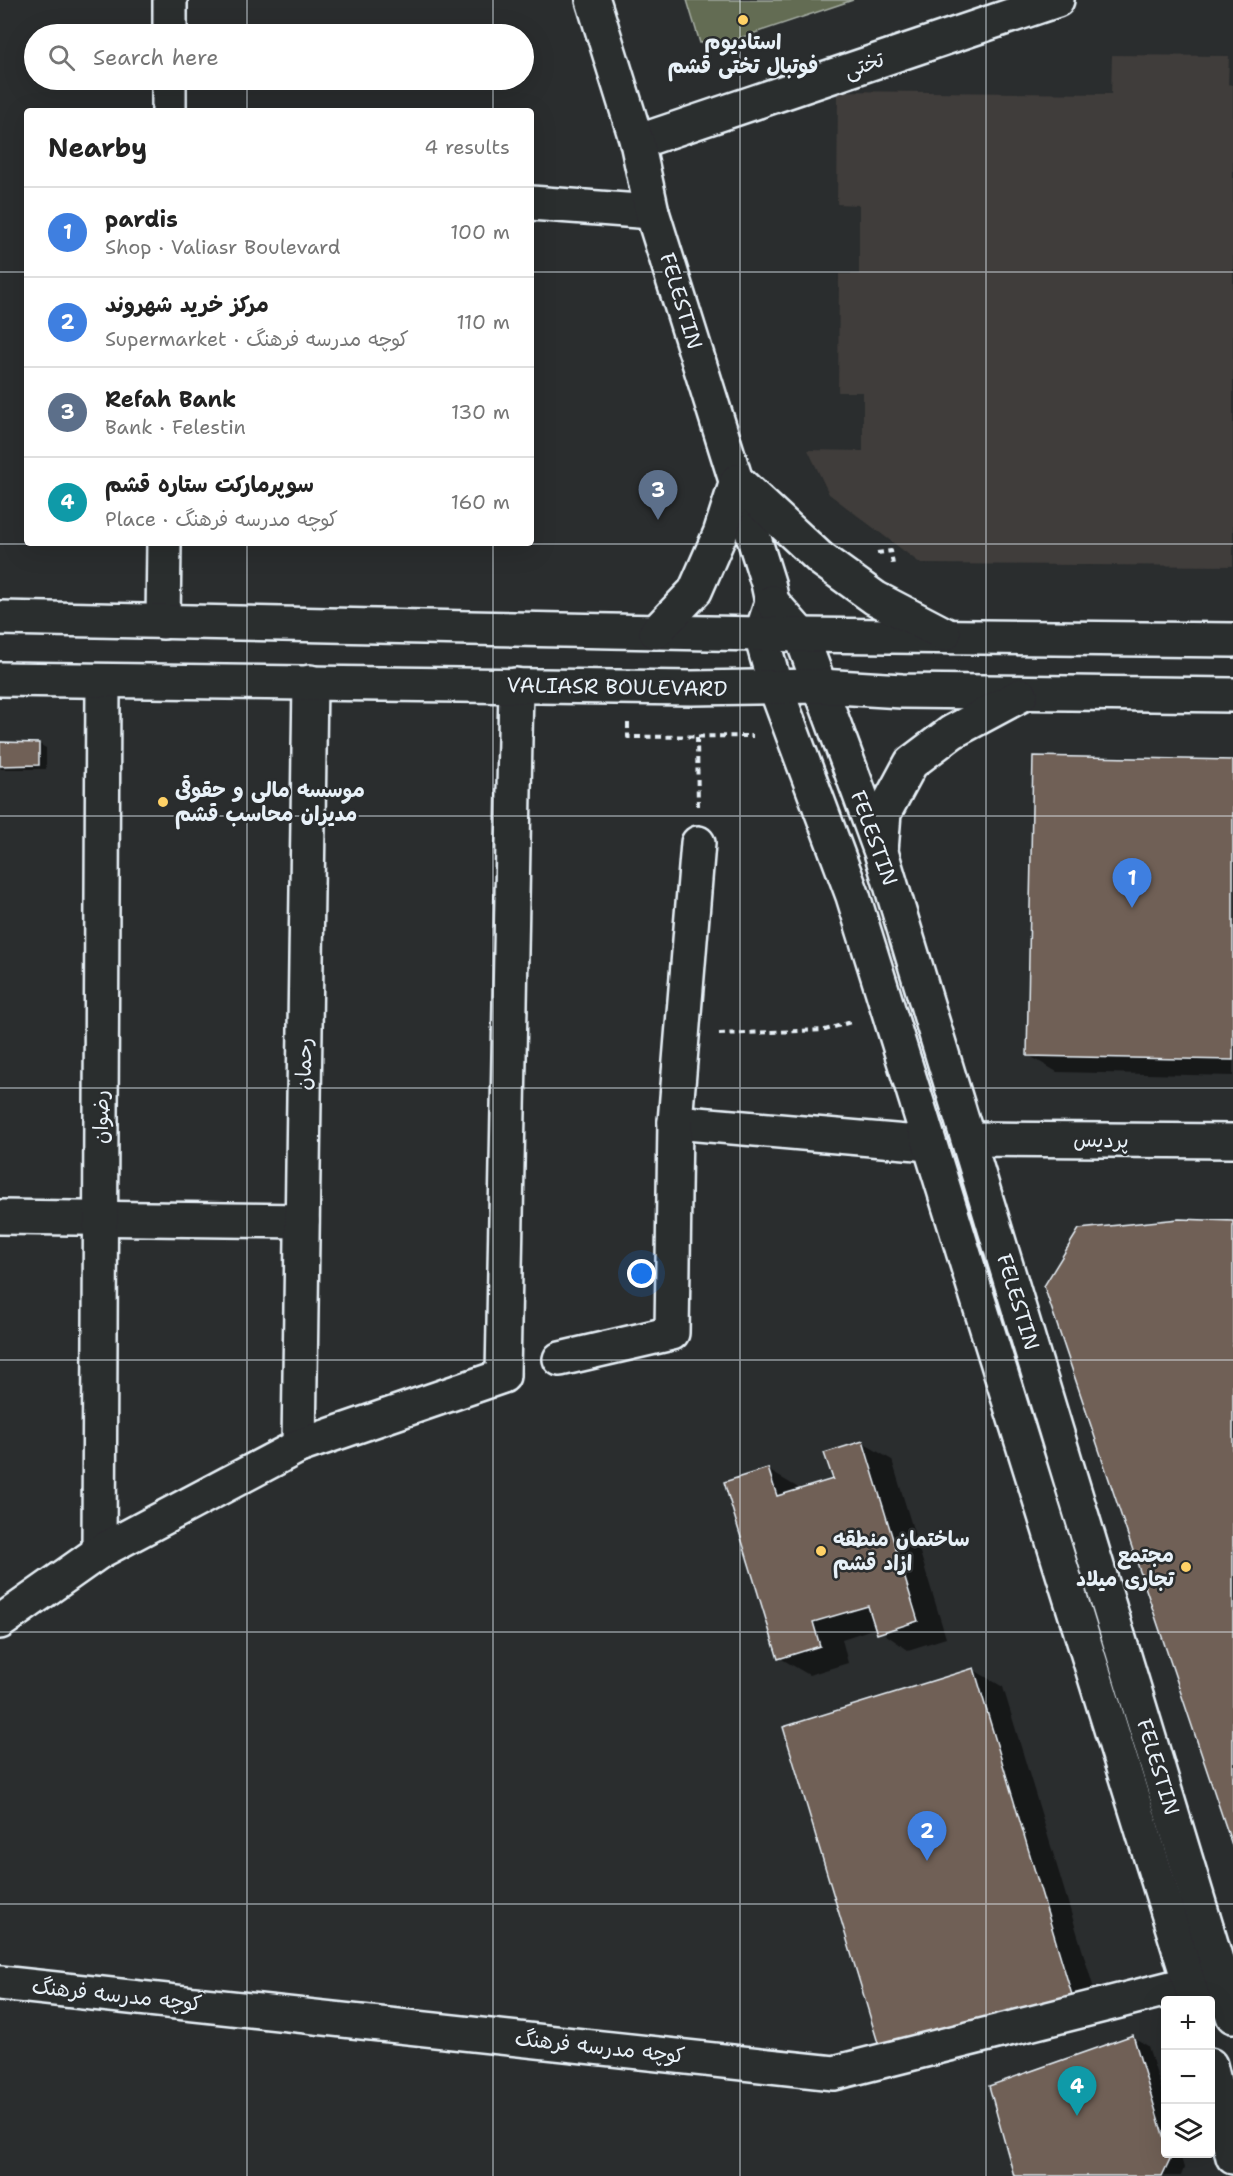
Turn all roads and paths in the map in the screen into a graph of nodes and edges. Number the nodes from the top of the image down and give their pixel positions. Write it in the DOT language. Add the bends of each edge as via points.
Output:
graph roads {
  1 [pos="170,0"];
  2 [pos="593,0"];
  3 [pos="1057,0"];
  4 [pos="170,24"];
  5 [pos="169,90"];
  6 [pos="169,108"];
  7 [pos="637,142"];
  8 [pos="534,203"];
  9 [pos="652,212"];
  10 [pos="737,481"];
  11 [pos="164,546"];
  12 [pos="772,602"];
  13 [pos="0,618"];
  14 [pos="163,622"];
  15 [pos="656,632"];
  16 [pos="761,635"];
  17 [pos="801,635"];
  18 [pos="950,637"];
  19 [pos="1233,640"];
  20 [pos="0,679"];
  21 [pos="103,681"];
  22 [pos="310,682"];
  23 [pos="516,685"];
  24 [pos="820,686"];
  25 [pos="776,689"];
  26 [pos="1026,693"];
  27 [pos="1233,695"];
  28 [pos="697,736"];
  29 [pos="698,843"];
  30 [pos="881,852"];
  31 [pos="888,1010"];
  32 [pos="682,1035"];
  33 [pos="675,1122"];
  34 [pos="969,1139"];
  35 [pos="1233,1142"];
  36 [pos="929,1143"];
  37 [pos="0,1217"];
  38 [pos="100,1218"];
  39 [pos="302,1221"];
  40 [pos="560,1359"];
  41 [pos="299,1446"];
  42 [pos="99,1552"];
  43 [pos="0,1622"];
  44 [pos="0,1983"];
  45 [pos="1193,1992"];
  46 [pos="1233,2016"];
  47 [pos="1215,2085"];
  48 [pos="1233,2157"];
  1 -- 4 [label="main road"];
  2 -- 7 [label="main road, FELESTIN"];
  3 -- 7 [label="main road, تختی"];
  5 -- 6 [label="main road"];
  7 -- 9 [label="main road, FELESTIN"];
  8 -- 9 [label="main road"];
  9 -- 10 [label="main road, FELESTIN"];
  10 -- 12 [label="main road, FELESTIN"];
  10 -- 15 [label="main road" via="720,534 695,591"];
  10 -- 18 [label="main road" via="820,559 875,598"];
  11 -- 14 [label="main road"];
  12 -- 16 [label="main road"];
  12 -- 17 [label="main road, FELESTIN"];
  13 -- 14 [label="main road"];
  14 -- 15 [label="main road"];
  15 -- 16 [label="main road"];
  16 -- 17 [label="main road"];
  16 -- 25 [label="main road, FELESTIN"];
  17 -- 18 [label="main road"];
  17 -- 24 [label="main road, FELESTIN"];
  18 -- 19 [label="main road"];
  20 -- 21 [label="main road, VALIASR BOULEVARD"];
  21 -- 22 [label="main road, VALIASR BOULEVARD"];
  21 -- 38 [label="main road, رضوان"];
  22 -- 23 [label="main road, VALIASR BOULEVARD"];
  22 -- 39 [label="main road, رحمان"];
  23 -- 25 [label="main road, VALIASR BOULEVARD"];
  23 -- 41 [label="main road" via="503,1376"];
  24 -- 25 [label="main road, VALIASR BOULEVARD"];
  24 -- 26 [label="main road, VALIASR BOULEVARD"];
  24 -- 30 [label="main road, FELESTIN"];
  25 -- 31 [label="main road, FELESTIN" via="853,896"];
  26 -- 27 [label="main road, VALIASR BOULEVARD"];
  26 -- 30 [label="main road" via="952,732 911,763 884,813"];
  28 -- 29 [label="path"];
  29 -- 32 [label="main road"];
  30 -- 34 [label="main road, FELESTIN"];
  31 -- 32 [label="path" via="825,1030"];
  31 -- 36 [label="main road, FELESTIN"];
  32 -- 33 [label="main road"];
  33 -- 36 [label="main road"];
  33 -- 40 [label="main road" via="672,1333"];
  34 -- 35 [label="main road, پردیس"];
  34 -- 46 [label="main road, FELESTIN"];
  36 -- 45 [label="main road, FELESTIN"];
  37 -- 38 [label="main road"];
  38 -- 39 [label="main road"];
  38 -- 42 [label="main road, رضوان"];
  39 -- 41 [label="main road, رحمان"];
  41 -- 42 [label="main road"];
  42 -- 43 [label="main road"];
  44 -- 45 [label="main road, کوچه مدرسه فرهنگ" via="834,2073"];
  47 -- 48 [label="main road"];
}
